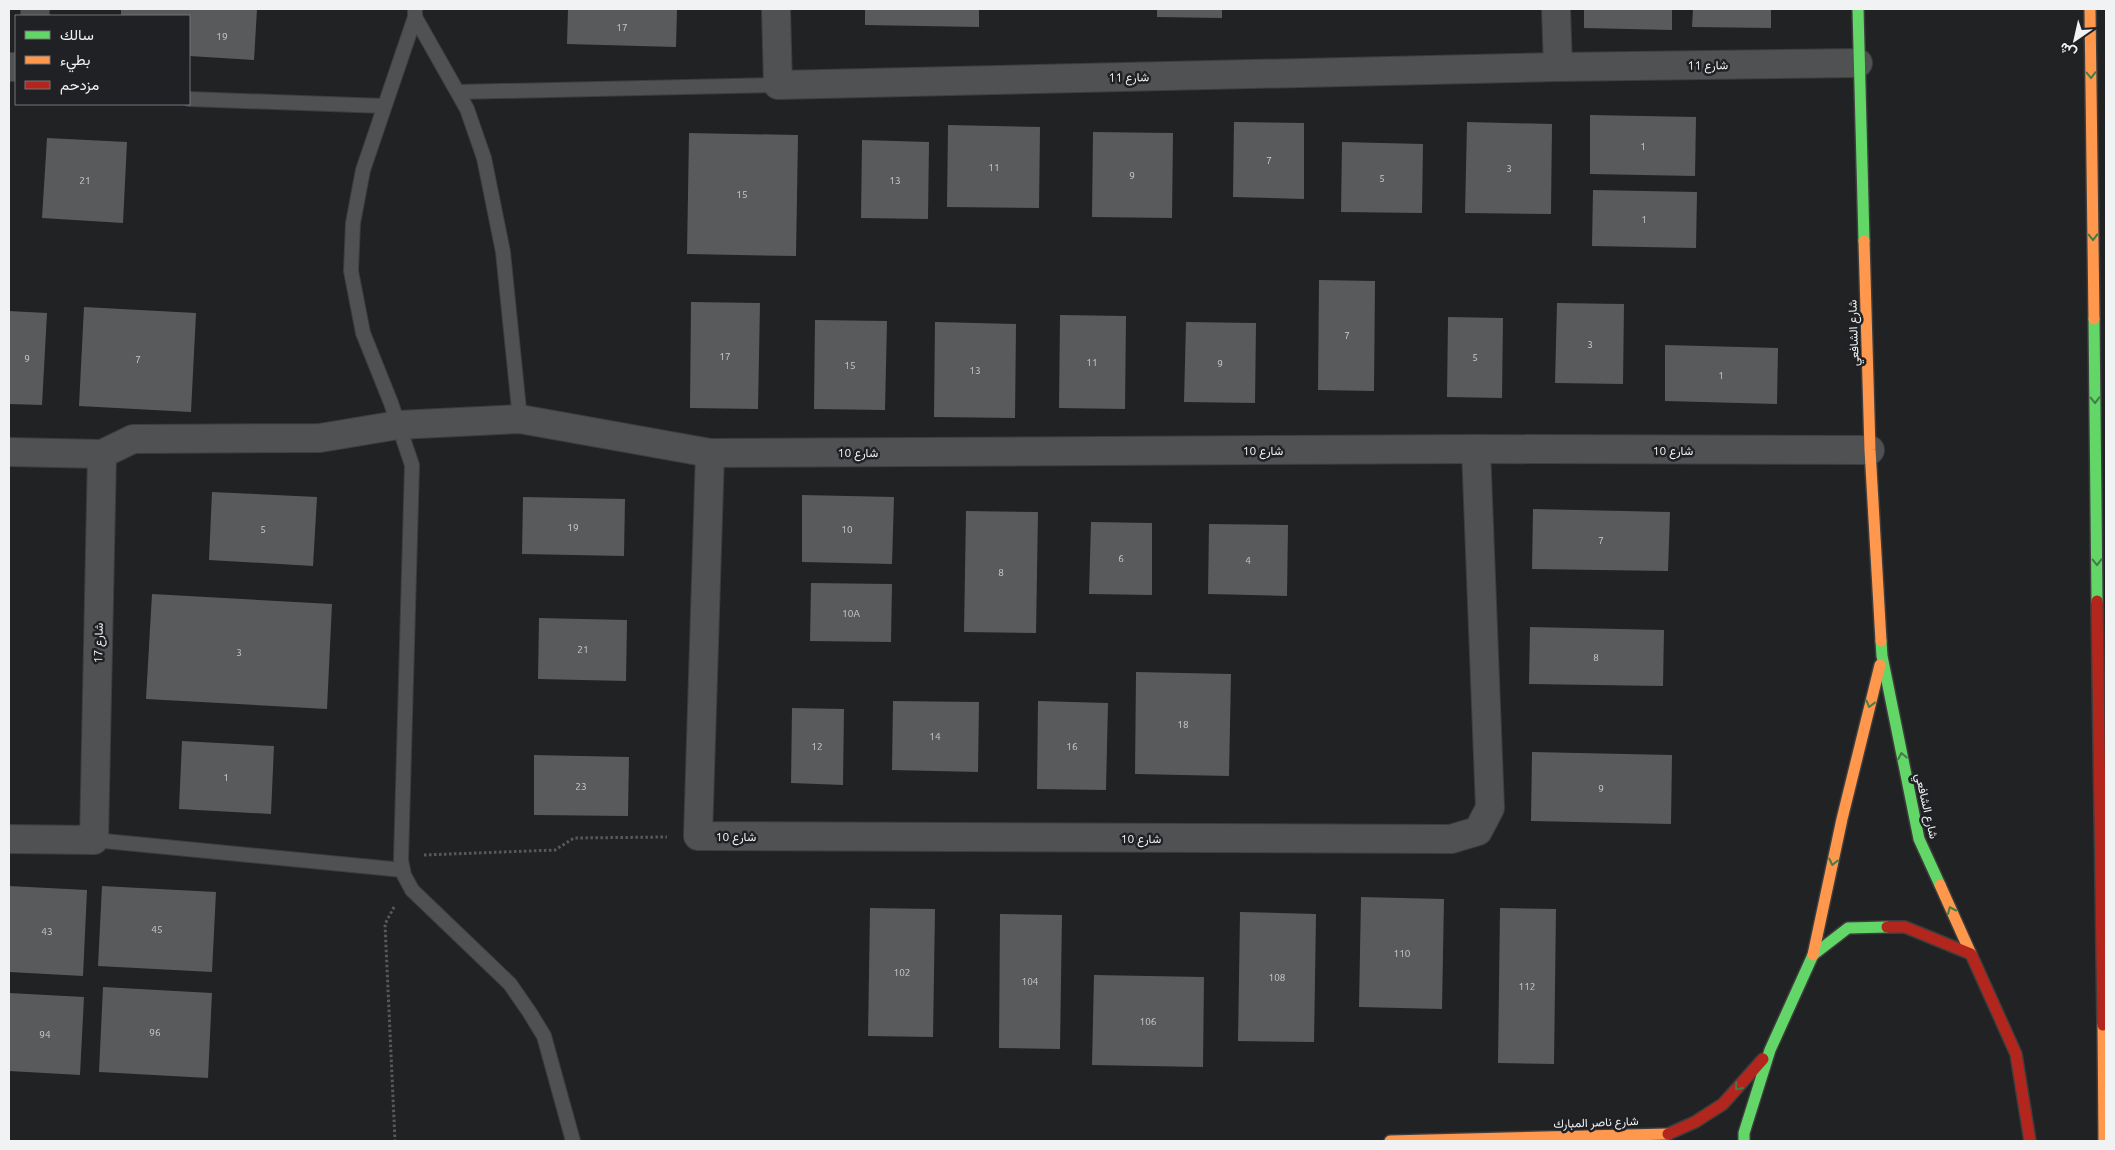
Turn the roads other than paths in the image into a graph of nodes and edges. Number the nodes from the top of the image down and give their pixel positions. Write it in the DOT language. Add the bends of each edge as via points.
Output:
graph roads {
  1 [pos="776,9"];
  2 [pos="1556,9"];
  3 [pos="1858,9"];
  4 [pos="2090,9"];
  5 [pos="415,13"];
  6 [pos="1858,63"];
  7 [pos="1558,67"];
  8 [pos="778,85"];
  9 [pos="458,92"];
  10 [pos="190,100"];
  11 [pos="384,106"];
  12 [pos="520,419"];
  13 [pos="398,425"];
  14 [pos="1476,449"];
  15 [pos="1870,450"];
  16 [pos="9,452"];
  17 [pos="710,453"];
  18 [pos="102,454"];
  19 [pos="1882,656"];
  20 [pos="9,838"];
  21 [pos="94,840"];
  22 [pos="405,876"];
  23 [pos="1971,954"];
  24 [pos="1812,956"];
  25 [pos="1770,1050"];
  26 [pos="573,1141"];
  27 [pos="1390,1141"];
  28 [pos="1744,1141"];
  29 [pos="2030,1141"];
  30 [pos="2104,1141"];
  1 -- 8 [label="street"];
  2 -- 7 [label="street"];
  3 -- 6 [label="main road, شارع الشافعي"];
  4 -- 30 [label="main road, one-way"];
  5 -- 9 [label="lane"];
  5 -- 11 [label="lane"];
  6 -- 7 [label="street, شارع 11"];
  6 -- 15 [label="main road, شارع الشافعي"];
  7 -- 8 [label="street, شارع 11"];
  8 -- 9 [label="lane"];
  9 -- 12 [label="lane" via="484,158 504,252"];
  10 -- 11 [label="lane"];
  11 -- 13 [label="lane" via="357,196 351,271 363,333"];
  12 -- 13 [label="street"];
  12 -- 17 [label="street"];
  13 -- 18 [label="street" via="320,438 132,439"];
  13 -- 22 [label="lane" via="412,465 402,856"];
  14 -- 15 [label="street, شارع 10"];
  14 -- 17 [label="street, شارع 10"];
  14 -- 17 [label="street, شارع 10" via="1490,808 1478,831 1452,839 698,836"];
  15 -- 19 [label="main road, شارع الشافعي"];
  16 -- 18 [label="street"];
  18 -- 21 [label="street, شارع 17"];
  23 -- 19 [label="main road, شارع الشافعي, one-way" via="1919,839"];
  19 -- 24 [label="main road, شارع الشافعي, one-way"];
  20 -- 21 [label="street"];
  21 -- 22 [label="lane"];
  22 -- 26 [label="lane" via="412,890 510,984 530,1013 544,1036"];
  23 -- 24 [label="main road" via="1905,927 1848,928"];
  23 -- 29 [label="main road, شارع الشافعي" via="2016,1054"];
  24 -- 25 [label="main road, شارع الشافعي"];
  25 -- 27 [label="main road, شارع ناصر المبارك, one-way" via="1723,1104 1695,1122 1667,1134"];
  25 -- 28 [label="main road"];
}
